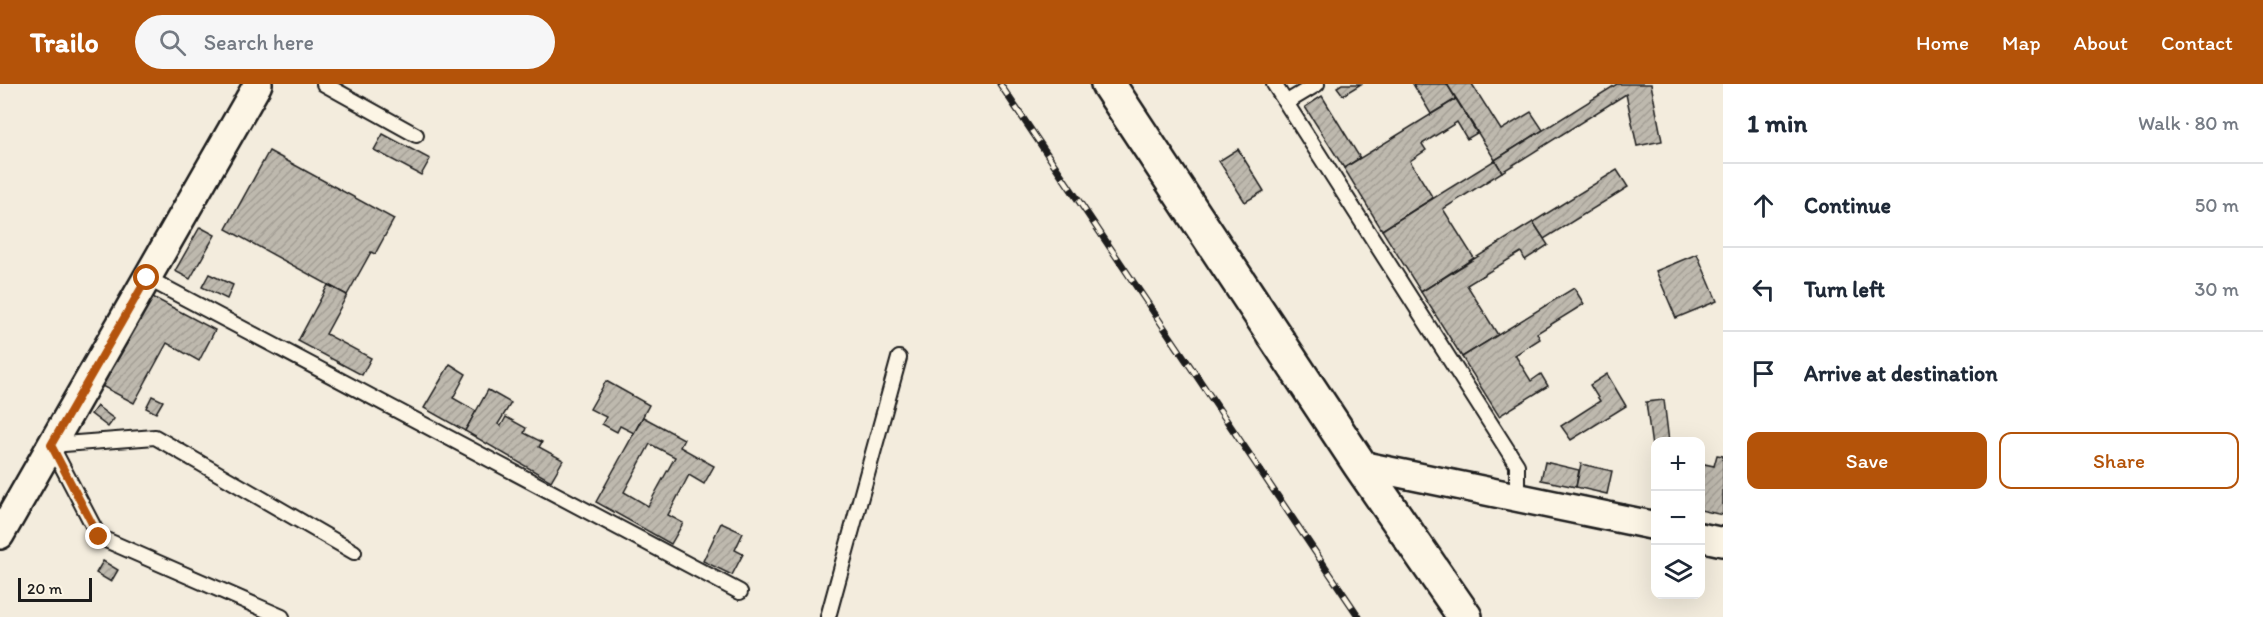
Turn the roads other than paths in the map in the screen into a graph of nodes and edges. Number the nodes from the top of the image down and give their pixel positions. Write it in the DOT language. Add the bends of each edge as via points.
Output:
graph roads {
  1 [pos="258,84"];
  2 [pos="324,84"];
  3 [pos="1108,84"];
  4 [pos="1274,84"];
  5 [pos="1317,84"];
  6 [pos="1287,102"];
  7 [pos="416,135"];
  8 [pos="147,278"];
  9 [pos="899,358"];
  10 [pos="51,445"];
  11 [pos="1360,465"];
  12 [pos="1517,497"];
  13 [pos="1651,525"];
  14 [pos="0,535"];
  15 [pos="1705,538"];
  16 [pos="1723,542"];
  17 [pos="354,552"];
  18 [pos="740,592"];
  19 [pos="282,617"];
  20 [pos="828,617"];
  21 [pos="1465,617"];
  1 -- 8 [label="street"];
  2 -- 7 [label="lane"];
  3 -- 11 [label="main road"];
  4 -- 6 [label="lane"];
  5 -- 6 [label="lane"];
  6 -- 12 [label="lane" via="1517,465"];
  8 -- 10 [label="street"];
  8 -- 18 [label="lane"];
  9 -- 20 [label="lane"];
  10 -- 14 [label="street"];
  10 -- 17 [label="lane" via="155,437"];
  10 -- 19 [label="lane" via="99,537"];
  11 -- 12 [label="street"];
  11 -- 21 [label="main road"];
  12 -- 13 [label="street"];
  15 -- 16 [label="street"];
}
